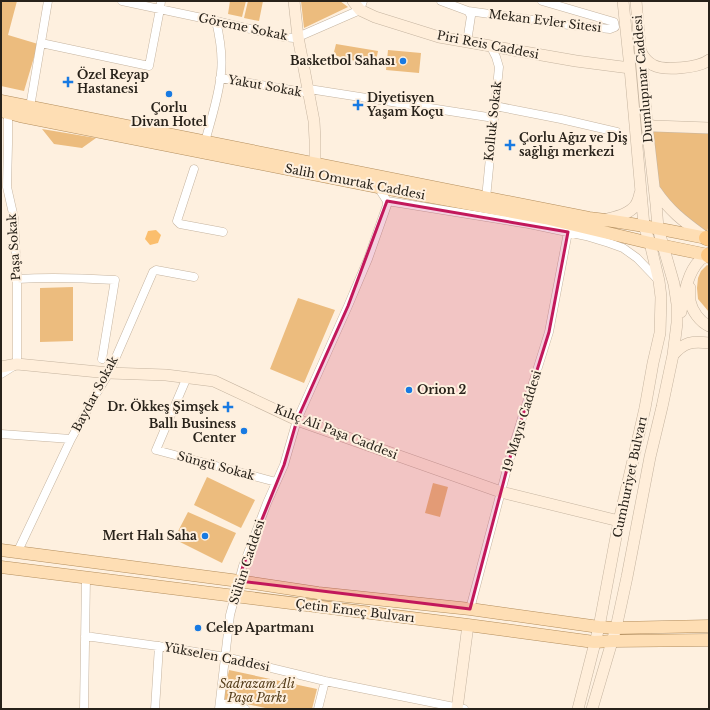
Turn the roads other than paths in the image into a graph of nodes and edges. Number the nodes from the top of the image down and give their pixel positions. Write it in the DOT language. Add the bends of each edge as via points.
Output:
graph roads {
  1 [pos="48,1"];
  2 [pos="122,1"];
  3 [pos="294,1"];
  4 [pos="441,1"];
  5 [pos="542,1"];
  6 [pos="623,1"];
  7 [pos="636,1"];
  8 [pos="450,3"];
  9 [pos="359,4"];
  10 [pos="160,5"];
  11 [pos="468,10"];
  12 [pos="216,21"];
  13 [pos="298,37"];
  14 [pos="467,42"];
  15 [pos="41,43"];
  16 [pos="491,47"];
  17 [pos="640,51"];
  18 [pos="709,60"];
  19 [pos="630,68"];
  20 [pos="660,68"];
  21 [pos="644,77"];
  22 [pos="220,78"];
  23 [pos="309,92"];
  24 [pos="1,101"];
  25 [pos="495,106"];
  26 [pos="30,107"];
  27 [pos="4,112"];
  28 [pos="494,118"];
  29 [pos="647,125"];
  30 [pos="709,128"];
  31 [pos="617,132"];
  32 [pos="205,142"];
  33 [pos="315,164"];
  34 [pos="194,169"];
  35 [pos="378,187"];
  36 [pos="654,188"];
  37 [pos="641,191"];
  38 [pos="486,198"];
  39 [pos="387,201"];
  40 [pos="604,220"];
  41 [pos="644,226"];
  42 [pos="658,228"];
  43 [pos="223,232"];
  44 [pos="568,232"];
  45 [pos="708,239"];
  46 [pos="650,243"];
  47 [pos="663,246"];
  48 [pos="709,256"];
  49 [pos="194,277"];
  50 [pos="689,278"];
  51 [pos="17,279"];
  52 [pos="659,281"];
  53 [pos="709,326"];
  54 [pos="709,343"];
  55 [pos="673,352"];
  56 [pos="102,359"];
  57 [pos="17,364"];
  58 [pos="1,367"];
  59 [pos="109,373"];
  60 [pos="1,374"];
  61 [pos="187,377"];
  62 [pos="297,420"];
  63 [pos="1,434"];
  64 [pos="71,439"];
  65 [pos="276,482"];
  66 [pos="501,492"];
  67 [pos="619,521"];
  68 [pos="1,550"];
  69 [pos="17,552"];
  70 [pos="1,567"];
  71 [pos="86,577"];
  72 [pos="239,581"];
  73 [pos="235,596"];
  74 [pos="470,609"];
  75 [pos="468,625"];
  76 [pos="709,626"];
  77 [pos="599,627"];
  78 [pos="616,628"];
  79 [pos="86,636"];
  80 [pos="709,640"];
  81 [pos="613,641"];
  82 [pos="594,642"];
  83 [pos="159,646"];
  84 [pos="225,657"];
  85 [pos="325,681"];
  86 [pos="219,706"];
  87 [pos="460,708"];
  88 [pos="84,709"];
  89 [pos="155,709"];
  90 [pos="245,709"];
  91 [pos="318,709"];
  92 [pos="578,709"];
  93 [pos="592,709"];
  1 -- 15 [label="street"];
  2 -- 10 [label="street, Göreme Sokak"];
  3 -- 13 [label="main road"];
  4 -- 8 [label="street"];
  5 -- 11 [label="street, Mekan Evler Sitesi" via="614,22 615,27 610,29 569,25"];
  6 -- 19 [label="main road, Dumlupınar Caddesi"];
  7 -- 17 [label="main road, Dumlupınar Caddesi"];
  8 -- 11 [label="street"];
  9 -- 13 [label="street, Göreme Sokak"];
  9 -- 14 [label="main road, Piri Reis Caddesi" via="375,17 438,37"];
  10 -- 12 [label="street, Göreme Sokak"];
  10 -- 15 [label="street" via="149,66"];
  11 -- 14 [label="street" via="471,16"];
  12 -- 13 [label="street, Göreme Sokak" via="284,37"];
  12 -- 22 [label="street" via="220,42"];
  13 -- 23 [label="main road"];
  14 -- 16 [label="main road, Piri Reis Caddesi"];
  15 -- 26 [label="street"];
  16 -- 19 [label="main road, Piri Reis Caddesi"];
  16 -- 25 [label="street, Kolluk Sokak" via="499,67"];
  17 -- 20 [label="main road" via="646,61"];
  17 -- 21 [label="main road, Dumlupınar Caddesi"];
  18 -- 20 [label="main road" via="682,68"];
  19 -- 37 [label="main road, Dumlupınar Caddesi"];
  20 -- 21 [label="main road" via="648,72"];
  21 -- 29 [label="main road, Dumlupınar Caddesi"];
  22 -- 23 [label="street, Yakut Sokak"];
  22 -- 32 [label="street"];
  23 -- 28 [label="street, Yakut Sokak"];
  23 -- 33 [label="main road" via="314,121"];
  24 -- 26 [label="main road, Salih Omurtak Caddesi"];
  25 -- 28 [label="street, Kolluk Sokak"];
  25 -- 31 [label="street"];
  26 -- 32 [label="main road, Salih Omurtak Caddesi"];
  27 -- 35 [label="main road, Salih Omurtak Caddesi"];
  27 -- 51 [label="street, Paşa Sokak" via="8,144 7,187 14,218"];
  28 -- 38 [label="street, Kolluk Sokak"];
  29 -- 30 [label="main road"];
  29 -- 36 [label="main road, Dumlupınar Caddesi"];
  32 -- 33 [label="main road, Salih Omurtak Caddesi"];
  33 -- 38 [label="main road, Salih Omurtak Caddesi"];
  34 -- 43 [label="street" via="177,221 180,224"];
  35 -- 39 [label="street"];
  35 -- 46 [label="main road, Salih Omurtak Caddesi" via="545,218"];
  36 -- 42 [label="main road, Cumhuriyet Bulvarı"];
  36 -- 45 [label="main road" via="671,210"];
  37 -- 40 [label="main road" via="633,208"];
  37 -- 41 [label="main road, Dumlupınar Caddesi"];
  38 -- 40 [label="main road, Salih Omurtak Caddesi"];
  39 -- 44 [label="street"];
  39 -- 62 [label="street, Sülün Caddesi" via="368,259"];
  40 -- 41 [label="main road, Salih Omurtak Caddesi"];
  41 -- 42 [label="main road, Salih Omurtak Caddesi"];
  41 -- 46 [label="main road, Cumhuriyet Bulvarı"];
  42 -- 45 [label="main road, Salih Omurtak Caddesi"];
  42 -- 47 [label="main road, Cumhuriyet Bulvarı"];
  44 -- 52 [label="street" via="623,248 637,258"];
  44 -- 66 [label="street, 19 Mayıs Caddesi" via="549,332"];
  46 -- 47 [label="main road, Salih Omurtak Caddesi"];
  46 -- 52 [label="main road, Cumhuriyet Bulvarı"];
  47 -- 48 [label="main road, Salih Omurtak Caddesi"];
  47 -- 55 [label="main road, Cumhuriyet Bulvarı" via="677,304"];
  48 -- 50 [label="main road" via="700,260"];
  49 -- 59 [label="street, Baydar Sokak" via="156,270 153,272"];
  50 -- 53 [label="main road" via="690,302 694,312"];
  50 -- 55 [label="main road"];
  51 -- 56 [label="street" via="41,277 115,280"];
  51 -- 57 [label="street, Paşa Sokak"];
  52 -- 67 [label="main road, Cumhuriyet Bulvarı" via="660,333"];
  54 -- 55 [label="main road" via="689,343"];
  55 -- 78 [label="main road, Cumhuriyet Bulvarı"];
  57 -- 58 [label="main road, Kılıç Ali Paşa Caddesi"];
  57 -- 59 [label="main road, Kılıç Ali Paşa Caddesi"];
  57 -- 60 [label="street"];
  59 -- 61 [label="main road, Kılıç Ali Paşa Caddesi"];
  59 -- 64 [label="street, Baydar Sokak"];
  61 -- 62 [label="main road, Kılıç Ali Paşa Caddesi" via="214,381"];
  61 -- 65 [label="street, Süngü Sokak" via="156,450"];
  62 -- 65 [label="street, Sülün Caddesi" via="284,465"];
  62 -- 66 [label="main road, Kılıç Ali Paşa Caddesi"];
  63 -- 64 [label="street"];
  64 -- 69 [label="street, Baydar Sokak"];
  65 -- 72 [label="street, Sülün Caddesi"];
  66 -- 67 [label="main road, Kılıç Ali Paşa Caddesi"];
  66 -- 74 [label="street, 19 Mayıs Caddesi"];
  67 -- 77 [label="main road, Cumhuriyet Bulvarı"];
  68 -- 69 [label="main road, Çetin Emeç Bulvarı"];
  69 -- 72 [label="main road, Çetin Emeç Bulvarı"];
  70 -- 71 [label="main road, Çetin Emeç Bulvarı"];
  71 -- 73 [label="main road, Çetin Emeç Bulvarı"];
  71 -- 79 [label="street"];
  72 -- 73 [label="street, Sülün Caddesi"];
  72 -- 74 [label="main road, Çetin Emeç Bulvarı"];
  73 -- 75 [label="main road, Çetin Emeç Bulvarı"];
  73 -- 84 [label="street, Sülün Caddesi"];
  74 -- 77 [label="main road, Çetin Emeç Bulvarı"];
  75 -- 82 [label="main road, Çetin Emeç Bulvarı"];
  75 -- 87 [label="main road"];
  76 -- 78 [label="main road, Çetin Emeç Bulvarı"];
  77 -- 78 [label="main road, Çetin Emeç Bulvarı"];
  77 -- 82 [label="main road, Cumhuriyet Bulvarı"];
  78 -- 81 [label="main road, Cumhuriyet Bulvarı"];
  79 -- 83 [label="street, Yükselen Caddesi"];
  79 -- 88 [label="street"];
  80 -- 81 [label="main road, Çetin Emeç Bulvarı"];
  81 -- 82 [label="main road, Çetin Emeç Bulvarı"];
  81 -- 93 [label="main road, Cumhuriyet Bulvarı"];
  82 -- 92 [label="main road, Cumhuriyet Bulvarı"];
  83 -- 84 [label="street, Yükselen Caddesi"];
  83 -- 89 [label="street"];
  84 -- 85 [label="street, Yükselen Caddesi"];
  84 -- 86 [label="street, Sülün Caddesi"];
  85 -- 87 [label="street, Yükselen Caddesi"];
  85 -- 91 [label="street"];
  86 -- 90 [label="street"];
}
